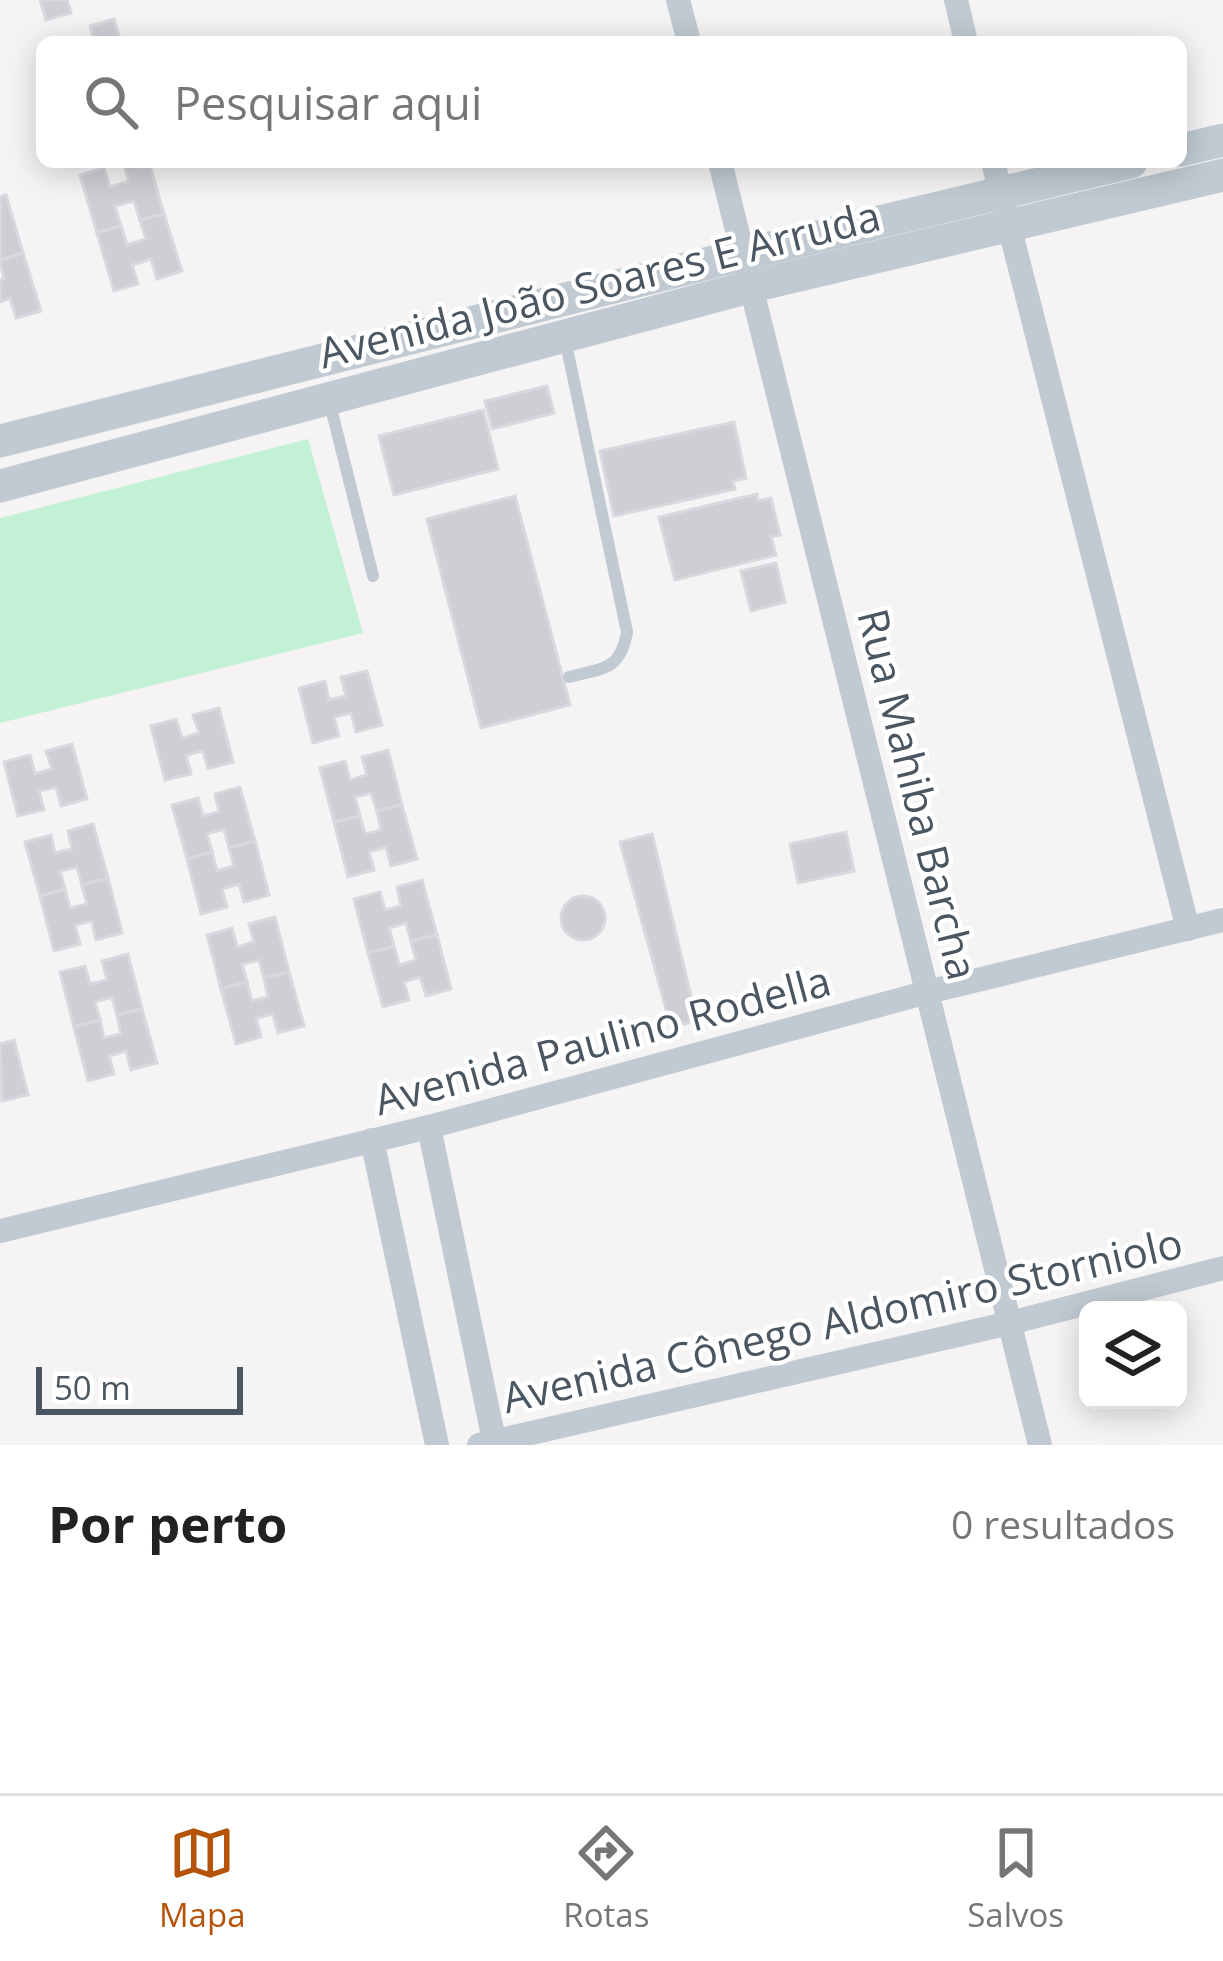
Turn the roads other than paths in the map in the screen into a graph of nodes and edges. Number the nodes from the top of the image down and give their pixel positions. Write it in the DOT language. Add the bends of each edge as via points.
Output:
graph roads {
  1 [pos="678,0"];
  2 [pos="956,0"];
  3 [pos="687,36"];
  4 [pos="965,36"];
  5 [pos="1223,140"];
  6 [pos="1187,149"];
  7 [pos="722,168"];
  8 [pos="1081,168"];
  9 [pos="1223,175"];
  10 [pos="997,178"];
  11 [pos="1008,227"];
  12 [pos="749,270"];
  13 [pos="682,287"];
  14 [pos="555,301"];
  15 [pos="564,336"];
  16 [pos="329,399"];
  17 [pos="0,440"];
  18 [pos="0,486"];
  19 [pos="373,576"];
  20 [pos="569,677"];
  21 [pos="1223,920"];
  22 [pos="1187,928"];
  23 [pos="928,992"];
  24 [pos="429,1127"];
  25 [pos="372,1140"];
  26 [pos="0,1232"];
  27 [pos="1223,1268"];
  28 [pos="1010,1323"];
  29 [pos="489,1444"];
  30 [pos="437,1445"];
  31 [pos="1040,1445"];
  1 -- 3 [label="street"];
  2 -- 4 [label="street"];
  5 -- 6 [label="street"];
  7 -- 12 [label="street, Rua Mahiba Barcha"];
  8 -- 10 [label="street, Avenida João Soares E Arruda"];
  9 -- 11 [label="street, Avenida João Soares E Arruda"];
  10 -- 11 [label="street"];
  10 -- 12 [label="street, Avenida João Soares E Arruda"];
  11 -- 12 [label="street, Avenida João Soares E Arruda"];
  11 -- 22 [label="street"];
  12 -- 13 [label="street, Avenida João Soares E Arruda"];
  12 -- 23 [label="street, Rua Mahiba Barcha"];
  13 -- 14 [label="street, Avenida João Soares E Arruda"];
  13 -- 15 [label="street, Avenida João Soares E Arruda"];
  14 -- 15 [label="street"];
  14 -- 17 [label="street, Avenida João Soares E Arruda"];
  15 -- 16 [label="street, Avenida João Soares E Arruda"];
  15 -- 20 [label="lane" via="628,632 613,665"];
  16 -- 18 [label="street, Avenida João Soares E Arruda"];
  16 -- 19 [label="lane"];
  21 -- 22 [label="street, Avenida Paulino Rodella"];
  22 -- 23 [label="street, Avenida Paulino Rodella"];
  23 -- 24 [label="street, Avenida Paulino Rodella"];
  23 -- 28 [label="street, Rua Mahiba Barcha"];
  24 -- 25 [label="street, Avenida Paulino Rodella"];
  24 -- 29 [label="street"];
  25 -- 26 [label="street, Avenida Paulino Rodella"];
  25 -- 30 [label="street"];
  27 -- 28 [label="street, Avenida Cônego Aldomiro Storniolo"];
  28 -- 29 [label="street, Avenida Cônego Aldomiro Storniolo"];
  28 -- 31 [label="street, Rua Mahiba Barcha"];
}
